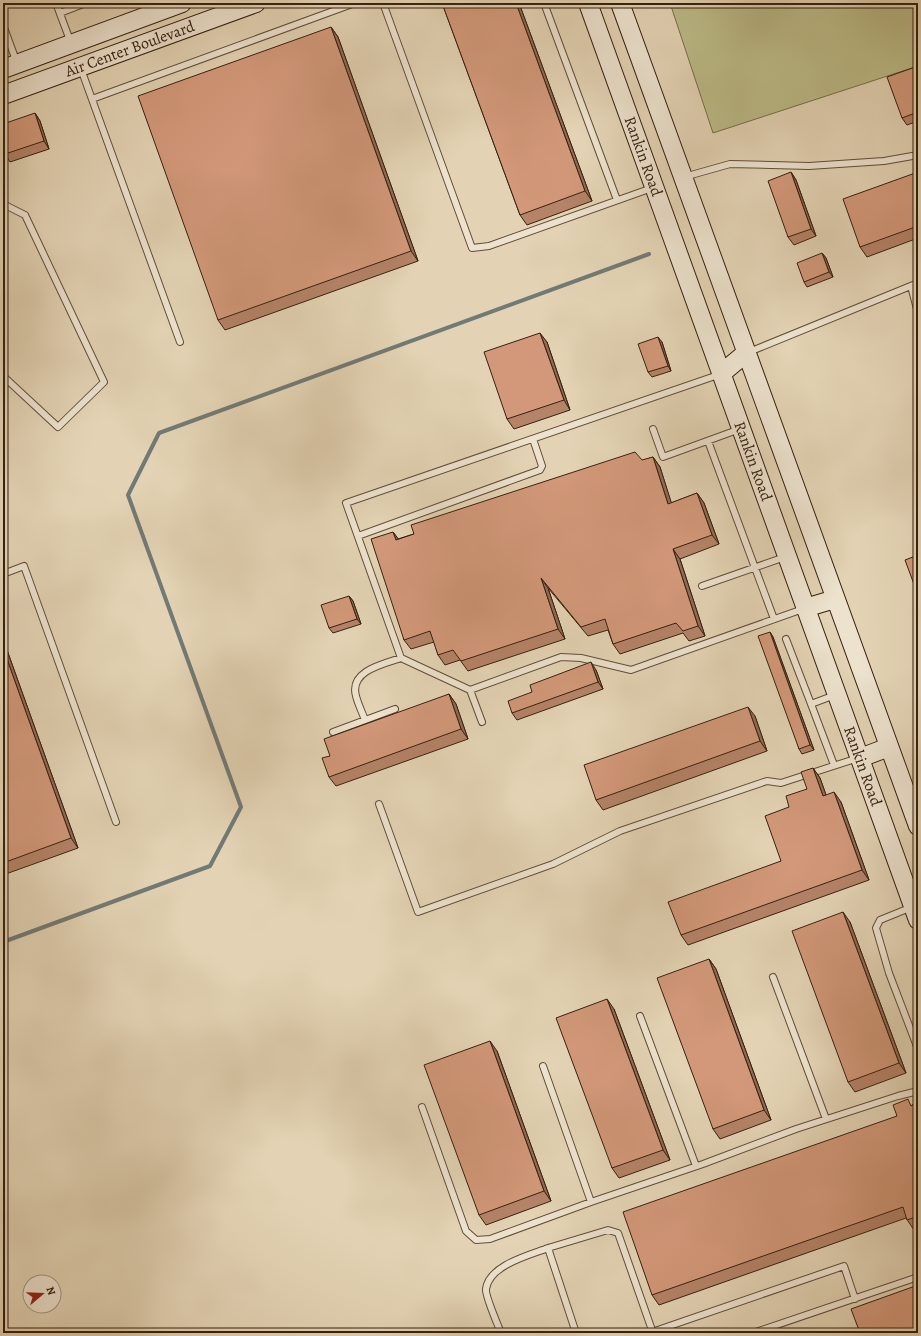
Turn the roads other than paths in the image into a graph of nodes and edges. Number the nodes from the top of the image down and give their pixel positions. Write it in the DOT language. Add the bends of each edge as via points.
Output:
graph roads {
  1 [pos="56,3"];
  2 [pos="86,3"];
  3 [pos="182,3"];
  4 [pos="256,3"];
  5 [pos="355,3"];
  6 [pos="383,3"];
  7 [pos="544,3"];
  8 [pos="588,3"];
  9 [pos="620,3"];
  10 [pos="60,12"];
  11 [pos="3,26"];
  12 [pos="71,43"];
  13 [pos="10,66"];
  14 [pos="80,66"];
  15 [pos="3,94"];
  16 [pos="92,99"];
  17 [pos="918,155"];
  18 [pos="682,177"];
  19 [pos="654,187"];
  20 [pos="617,200"];
  21 [pos="3,204"];
  22 [pos="918,283"];
  23 [pos="911,286"];
  24 [pos="918,313"];
  25 [pos="180,342"];
  26 [pos="746,353"];
  27 [pos="722,373"];
  28 [pos="3,376"];
  29 [pos="653,429"];
  30 [pos="741,429"];
  31 [pos="533,438"];
  32 [pos="708,441"];
  33 [pos="358,536"];
  34 [pos="786,556"];
  35 [pos="755,568"];
  36 [pos="3,574"];
  37 [pos="702,586"];
  38 [pos="836,599"];
  39 [pos="805,608"];
  40 [pos="774,619"];
  41 [pos="786,639"];
  42 [pos="401,658"];
  43 [pos="470,690"];
  44 [pos="837,694"];
  45 [pos="811,704"];
  46 [pos="395,709"];
  47 [pos="365,720"];
  48 [pos="482,722"];
  49 [pos="333,732"];
  50 [pos="889,747"];
  51 [pos="860,758"];
  52 [pos="834,765"];
  53 [pos="379,804"];
  54 [pos="116,822"];
  55 [pos="918,826"];
  56 [pos="916,914"];
  57 [pos="773,976"];
  58 [pos="640,1016"];
  59 [pos="918,1049"];
  60 [pos="543,1066"];
  61 [pos="918,1091"];
  62 [pos="422,1107"];
  63 [pos="826,1119"];
  64 [pos="696,1166"];
  65 [pos="591,1202"];
  66 [pos="548,1248"];
  67 [pos="918,1278"];
  68 [pos="855,1299"];
  69 [pos="501,1333"];
  70 [pos="576,1333"];
  71 [pos="653,1333"];
  72 [pos="753,1333"];
  1 -- 10 [label="lane"];
  2 -- 10 [label="lane"];
  3 -- 12 [label="main road, Air Center Boulevard"];
  4 -- 14 [label="main road, Air Center Boulevard"];
  5 -- 16 [label="lane"];
  6 -- 20 [label="lane" via="472,248 489,246"];
  7 -- 20 [label="lane"];
  8 -- 19 [label="main road, Rankin Road"];
  9 -- 18 [label="main road, Rankin Road"];
  10 -- 12 [label="lane"];
  11 -- 13 [label="lane"];
  12 -- 13 [label="main road, Air Center Boulevard"];
  12 -- 14 [label="main road"];
  14 -- 15 [label="main road, Air Center Boulevard"];
  14 -- 16 [label="lane"];
  16 -- 25 [label="lane"];
  17 -- 18 [label="lane" via="809,166 730,164"];
  18 -- 19 [label="main road"];
  18 -- 26 [label="main road, Rankin Road"];
  19 -- 20 [label="lane"];
  19 -- 27 [label="main road, Rankin Road"];
  21 -- 28 [label="lane" via="25,215 104,382 58,427"];
  22 -- 23 [label="lane"];
  23 -- 24 [label="lane"];
  23 -- 26 [label="lane"];
  26 -- 27 [label="main road"];
  26 -- 38 [label="main road, Rankin Road"];
  27 -- 30 [label="main road, Rankin Road"];
  27 -- 31 [label="lane"];
  29 -- 32 [label="lane" via="663,457"];
  30 -- 32 [label="lane"];
  30 -- 34 [label="main road, Rankin Road"];
  31 -- 33 [label="lane" via="542,466 540,470"];
  31 -- 33 [label="lane" via="346,503"];
  32 -- 35 [label="lane"];
  33 -- 42 [label="lane"];
  34 -- 35 [label="lane"];
  34 -- 39 [label="main road, Rankin Road"];
  35 -- 37 [label="lane"];
  35 -- 40 [label="lane"];
  36 -- 54 [label="lane" via="24,566"];
  38 -- 39 [label="main road"];
  38 -- 50 [label="main road, Rankin Road"];
  39 -- 40 [label="lane"];
  39 -- 44 [label="main road, Rankin Road"];
  40 -- 43 [label="lane" via="630,670 581,658 561,657"];
  41 -- 45 [label="lane"];
  42 -- 43 [label="lane"];
  42 -- 47 [label="lane" via="371,669 355,684"];
  43 -- 48 [label="lane"];
  44 -- 45 [label="lane"];
  44 -- 51 [label="main road, Rankin Road"];
  45 -- 52 [label="lane"];
  46 -- 47 [label="lane"];
  47 -- 49 [label="lane"];
  50 -- 51 [label="main road"];
  50 -- 55 [label="main road, Rankin Road"];
  51 -- 52 [label="lane"];
  51 -- 56 [label="main road, Rankin Road"];
  52 -- 53 [label="lane" via="781,783 767,781 620,831 553,864 418,912"];
  56 -- 59 [label="lane" via="880,920 876,928 889,973"];
  57 -- 63 [label="lane"];
  58 -- 64 [label="lane"];
  60 -- 65 [label="lane"];
  61 -- 63 [label="lane"];
  62 -- 65 [label="lane" via="466,1231 476,1240 490,1239"];
  63 -- 64 [label="lane"];
  64 -- 65 [label="lane"];
  66 -- 69 [label="lane" via="497,1270 489,1280 486,1290"];
  66 -- 70 [label="lane"];
  66 -- 71 [label="lane" via="608,1230 618,1233"];
  67 -- 68 [label="lane"];
  68 -- 71 [label="lane" via="844,1266"];
  68 -- 72 [label="lane"];
}
